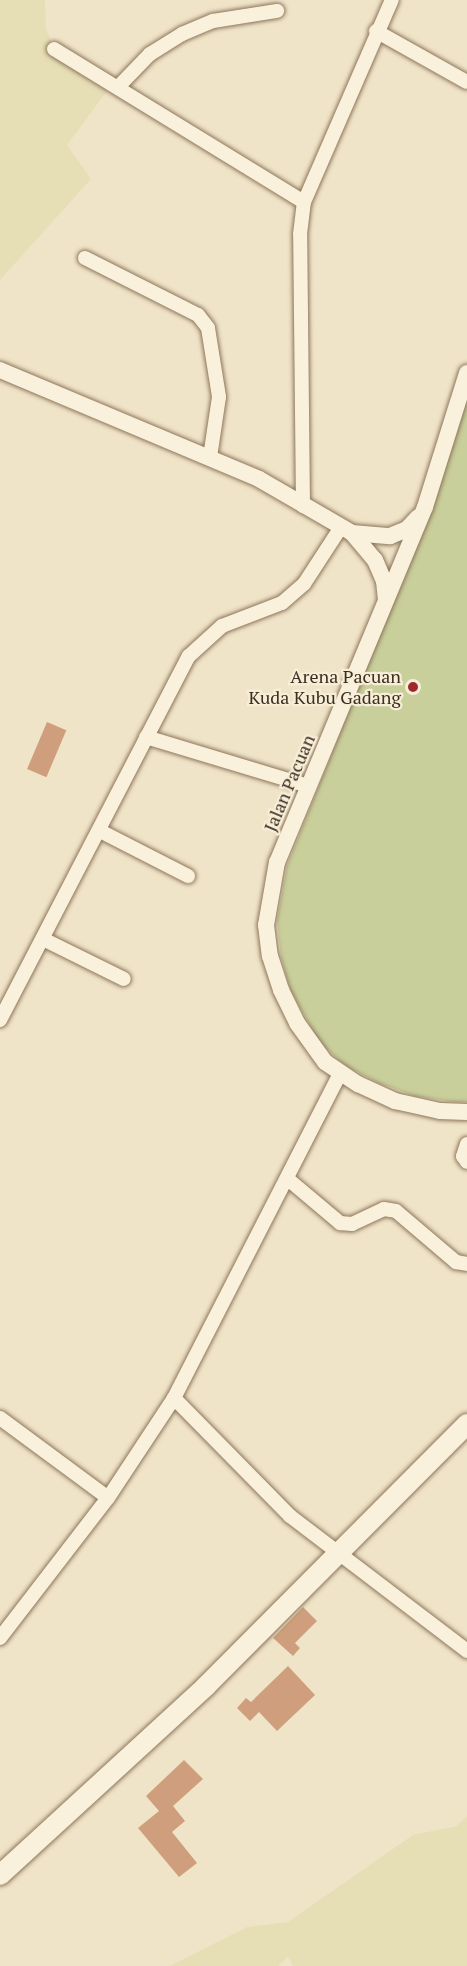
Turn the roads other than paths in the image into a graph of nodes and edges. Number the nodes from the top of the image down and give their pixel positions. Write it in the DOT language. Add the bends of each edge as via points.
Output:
graph roads {
  1 [pos="392,0"];
  2 [pos="277,11"];
  3 [pos="376,31"];
  4 [pos="54,49"];
  5 [pos="467,82"];
  6 [pos="118,87"];
  7 [pos="304,202"];
  8 [pos="85,258"];
  9 [pos="0,370"];
  10 [pos="467,373"];
  11 [pos="210,457"];
  12 [pos="303,506"];
  13 [pos="425,507"];
  14 [pos="346,530"];
  15 [pos="386,603"];
  16 [pos="146,737"];
  17 [pos="308,786"];
  18 [pos="100,831"];
  19 [pos="188,876"];
  20 [pos="44,939"];
  21 [pos="124,979"];
  22 [pos="0,1020"];
  23 [pos="340,1074"];
  24 [pos="467,1112"];
  25 [pos="467,1144"];
  26 [pos="467,1162"];
  27 [pos="289,1180"];
  28 [pos="467,1264"];
  29 [pos="174,1398"];
  30 [pos="0,1418"];
  31 [pos="467,1424"];
  32 [pos="108,1498"];
  33 [pos="340,1553"];
  34 [pos="0,1638"];
  35 [pos="467,1651"];
  36 [pos="0,1875"];
  1 -- 3 [label="street"];
  2 -- 6 [label="street" via="213,21 182,33 150,54"];
  3 -- 5 [label="street"];
  3 -- 7 [label="street"];
  4 -- 6 [label="street"];
  6 -- 7 [label="street"];
  7 -- 12 [label="street" via="300,234"];
  8 -- 11 [label="street" via="198,315 208,328 219,397"];
  9 -- 11 [label="street"];
  10 -- 13 [label="street, Jalan Pacuan"];
  11 -- 12 [label="street"];
  12 -- 14 [label="street"];
  13 -- 14 [label="street" via="399,533 379,537"];
  13 -- 15 [label="street, Jalan Pacuan"];
  14 -- 15 [label="street" via="369,551 380,572"];
  14 -- 16 [label="street" via="304,584 282,603 222,626 208,636 189,656"];
  15 -- 17 [label="street, Jalan Pacuan"];
  16 -- 17 [label="street"];
  16 -- 18 [label="street"];
  17 -- 23 [label="street, Jalan Pacuan" via="272,878 267,908 268,941 274,973 297,1023 325,1062"];
  18 -- 19 [label="street"];
  18 -- 20 [label="street"];
  20 -- 21 [label="street"];
  20 -- 22 [label="street"];
  23 -- 24 [label="street, Jalan Pacuan" via="417,1108"];
  23 -- 27 [label="street"];
  25 -- 26 [label="street" via="463,1156"];
  27 -- 28 [label="street" via="340,1223 352,1224 384,1209 396,1211 456,1262"];
  27 -- 29 [label="street"];
  29 -- 32 [label="street"];
  29 -- 33 [label="street" via="290,1516"];
  30 -- 32 [label="street"];
  31 -- 33 [label="main road"];
  32 -- 34 [label="street"];
  33 -- 35 [label="street"];
  33 -- 36 [label="main road" via="108,1779"];
}
